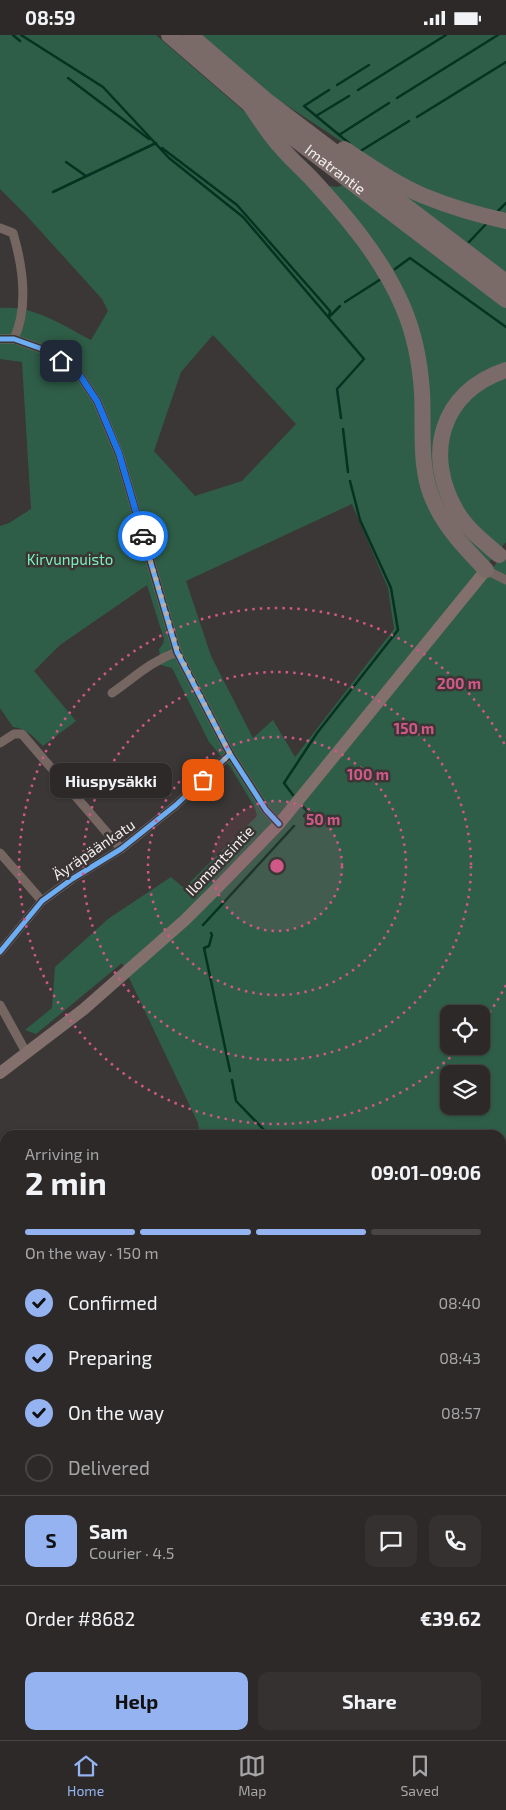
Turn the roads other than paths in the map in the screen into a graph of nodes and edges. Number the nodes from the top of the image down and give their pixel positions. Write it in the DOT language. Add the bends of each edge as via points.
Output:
graph roads {
  1 [pos="169,35"];
  2 [pos="190,35"];
  3 [pos="266,100"];
  4 [pos="250,105"];
  5 [pos="496,219"];
  6 [pos="0,228"];
  7 [pos="506,283"];
  8 [pos="506,300"];
  9 [pos="0,339"];
  10 [pos="14,339"];
  11 [pos="506,370"];
  12 [pos="503,558"];
  13 [pos="486,570"];
  14 [pos="506,580"];
  15 [pos="178,652"];
  16 [pos="112,693"];
  17 [pos="0,743"];
  18 [pos="230,754"];
  19 [pos="279,824"];
  20 [pos="121,849"];
  21 [pos="0,853"];
  22 [pos="42,901"];
  23 [pos="0,952"];
  24 [pos="0,1005"];
  25 [pos="27,1054"];
  26 [pos="0,1073"];
  1 -- 4 [label="highway, Imatrantie"];
  2 -- 3 [label="highway, Imatrantie"];
  3 -- 5 [label="highway" via="423,196"];
  3 -- 7 [label="highway, Imatrantie"];
  4 -- 8 [label="highway, Imatrantie"];
  4 -- 13 [label="highway" via="278,145 370,247 391,280 418,351 424,466 428,484 446,524"];
  6 -- 10 [label="street" via="13,233 20,257 23,294 21,320"];
  9 -- 10 [label="street"];
  10 -- 15 [label="street" via="45,350 77,371 97,401 119,453"];
  11 -- 12 [label="highway" via="479,382 459,399 444,425 440,446 442,476 454,507 477,536"];
  13 -- 14 [label="street"];
  13 -- 19 [label="main road, Ilomantsintie"];
  15 -- 16 [label="street" via="142,669"];
  15 -- 18 [label="street"];
  17 -- 20 [label="street" via="14,734 22,734"];
  18 -- 19 [label="street" via="266,810"];
  18 -- 20 [label="street, Äyräpäänkatu" via="176,805"];
  19 -- 25 [label="main road, Ilomantsintie" via="185,920 84,1009"];
  20 -- 22 [label="street, Äyräpäänkatu"];
  21 -- 22 [label="street"];
  22 -- 23 [label="street, Äyräpäänkatu"];
  24 -- 25 [label="street"];
  25 -- 26 [label="main road, Ilomantsintie"];
}
